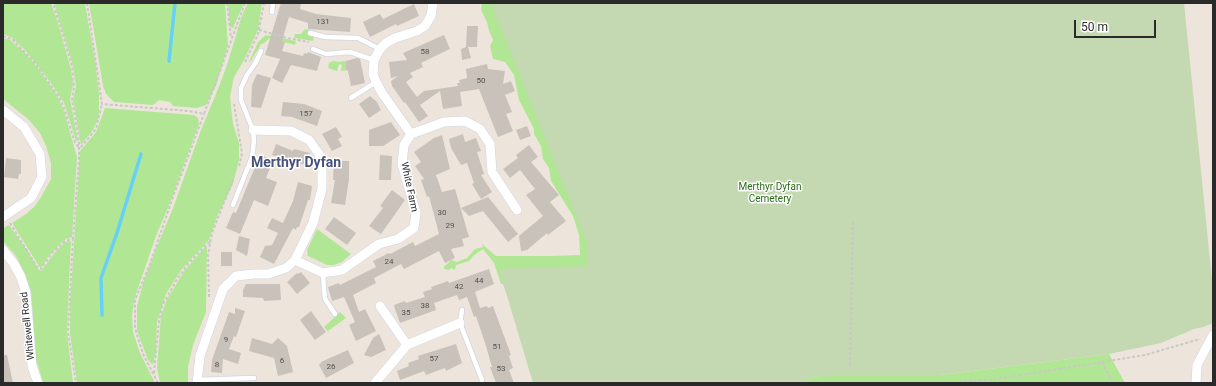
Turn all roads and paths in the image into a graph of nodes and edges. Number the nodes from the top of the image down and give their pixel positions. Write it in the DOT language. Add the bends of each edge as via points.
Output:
graph roads {
  1 [pos="54,3"];
  2 [pos="87,3"];
  3 [pos="227,3"];
  4 [pos="245,3"];
  5 [pos="264,3"];
  6 [pos="274,3"];
  7 [pos="433,3"];
  8 [pos="272,12"];
  9 [pos="259,30"];
  10 [pos="310,33"];
  11 [pos="3,36"];
  12 [pos="231,40"];
  13 [pos="305,41"];
  14 [pos="380,49"];
  15 [pos="313,50"];
  16 [pos="260,51"];
  17 [pos="374,60"];
  18 [pos="244,66"];
  19 [pos="376,82"];
  20 [pos="234,98"];
  21 [pos="351,98"];
  22 [pos="102,104"];
  23 [pos="3,110"];
  24 [pos="204,114"];
  25 [pos="253,130"];
  26 [pos="411,134"];
  27 [pos="78,146"];
  28 [pos="238,169"];
  29 [pos="235,177"];
  30 [pos="233,205"];
  31 [pos="517,210"];
  32 [pos="4,216"];
  33 [pos="853,222"];
  34 [pos="73,238"];
  35 [pos="211,241"];
  36 [pos="3,250"];
  37 [pos="295,260"];
  38 [pos="323,273"];
  39 [pos="209,298"];
  40 [pos="380,306"];
  41 [pos="462,310"];
  42 [pos="336,314"];
  43 [pos="460,323"];
  44 [pos="1213,335"];
  45 [pos="406,345"];
  46 [pos="1102,362"];
  47 [pos="850,365"];
  48 [pos="154,374"];
  49 [pos="254,378"];
  50 [pos="482,380"];
  51 [pos="197,382"];
  52 [pos="38,383"];
  53 [pos="76,383"];
  54 [pos="158,383"];
  55 [pos="373,383"];
  56 [pos="944,383"];
  57 [pos="1113,383"];
  58 [pos="1196,383"];
  1 -- 27 [label="path" via="72,66 72,100"];
  2 -- 22 [label="path"];
  3 -- 12 [label="path"];
  4 -- 12 [label="path"];
  5 -- 9 [label="path"];
  6 -- 8 [label="lane"];
  7 -- 14 [label="street" via="431,16 425,26 395,38"];
  9 -- 13 [label="path"];
  9 -- 18 [label="path"];
  10 -- 14 [label="lane" via="333,38 358,38"];
  11 -- 27 [label="path" via="13,40 34,62 59,97"];
  12 -- 24 [label="path"];
  14 -- 17 [label="street"];
  15 -- 17 [label="lane" via="326,54 350,52"];
  16 -- 25 [label="lane" via="241,88 241,100"];
  17 -- 19 [label="street" via="373,74"];
  19 -- 21 [label="lane"];
  19 -- 26 [label="street"];
  20 -- 28 [label="path" via="242,153"];
  22 -- 24 [label="path"];
  22 -- 27 [label="path" via="96,129 81,147"];
  23 -- 32 [label="street" via="24,127 40,154 42,177 31,198"];
  24 -- 48 [label="path" via="135,300 135,328 143,354"];
  25 -- 30 [label="lane" via="252,157"];
  25 -- 37 [label="street" via="291,131 309,140 319,154 322,189 313,223"];
  26 -- 31 [label="street" via="444,122 465,121 480,129 490,144 492,172"];
  26 -- 38 [label="street, White Farm" via="404,145 402,164 416,213 414,228 398,239 379,244 342,270"];
  27 -- 34 [label="path"];
  29 -- 35 [label="path"];
  32 -- 34 [label="path" via="41,270 64,242"];
  33 -- 47 [label="path"];
  34 -- 53 [label="path" via="68,332"];
  35 -- 39 [label="path" via="208,255"];
  35 -- 48 [label="path" via="188,264 162,306"];
  36 -- 52 [label="street, Whitewell Road" via="21,277 26,293 32,366"];
  37 -- 38 [label="street"];
  37 -- 51 [label="street" via="286,268 268,274 236,276 223,289 200,356"];
  38 -- 42 [label="lane" via="325,299"];
  40 -- 45 [label="street"];
  41 -- 43 [label="lane"];
  43 -- 45 [label="street"];
  43 -- 50 [label="lane"];
  44 -- 46 [label="path" via="1145,355"];
  44 -- 58 [label="street" via="1197,365"];
  45 -- 55 [label="street"];
  46 -- 56 [label="path" via="996,379"];
  46 -- 57 [label="path"];
  48 -- 54 [label="path"];
  49 -- 51 [label="lane"];
}
